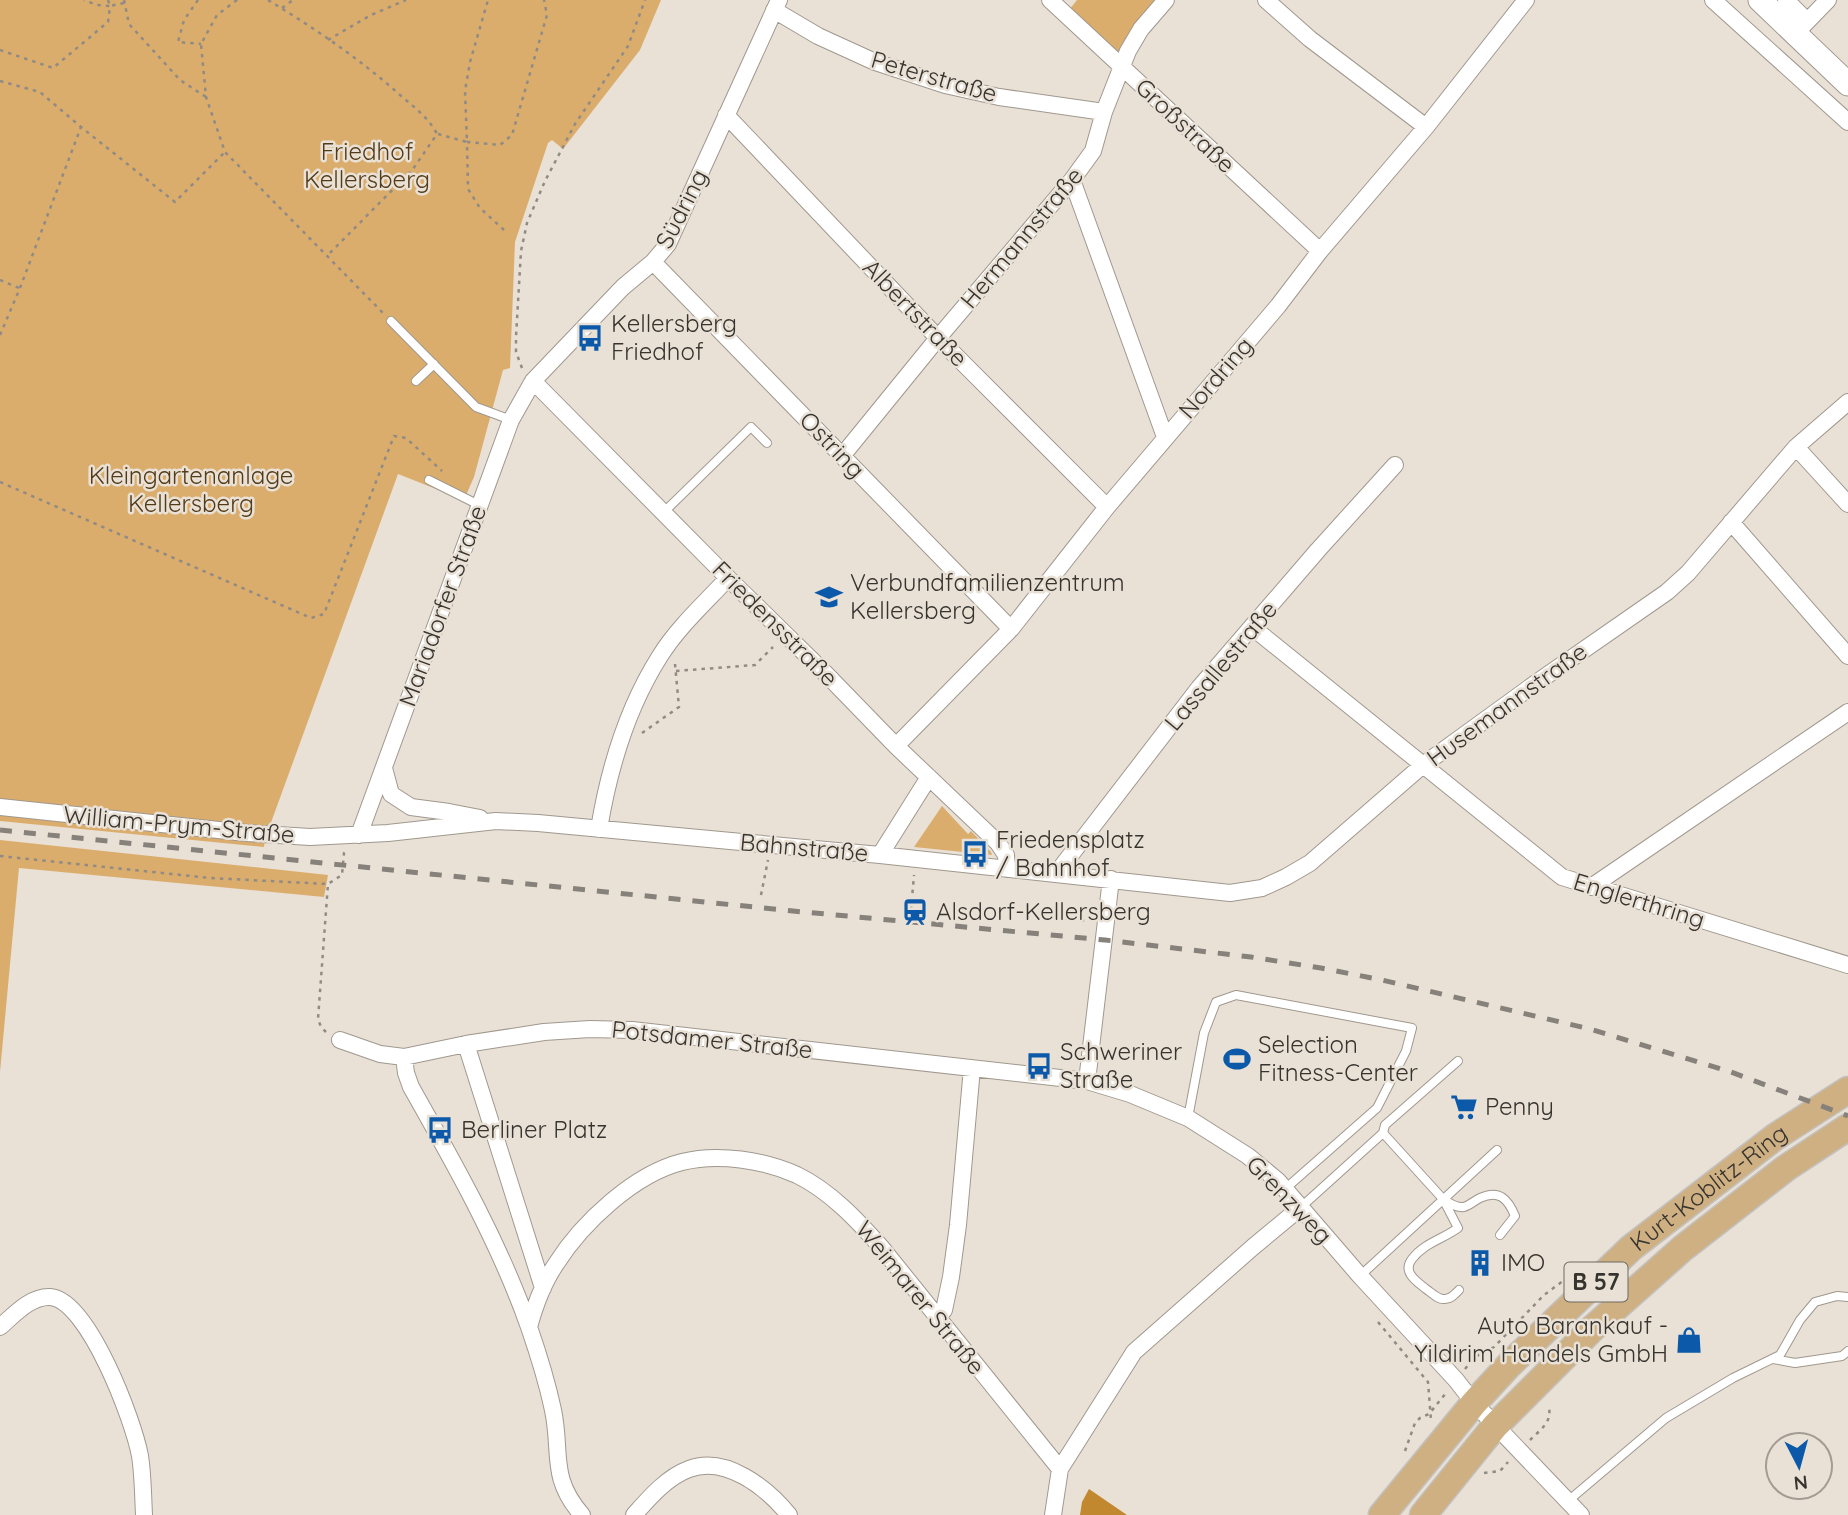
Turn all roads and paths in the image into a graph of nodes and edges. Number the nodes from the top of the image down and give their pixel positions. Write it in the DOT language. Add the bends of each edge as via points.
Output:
graph roads {
  1 [pos="84,0"];
  2 [pos="108,0"];
  3 [pos="198,0"];
  4 [pos="237,0"];
  5 [pos="268,0"];
  6 [pos="293,0"];
  7 [pos="406,0"];
  8 [pos="488,0"];
  9 [pos="544,0"];
  10 [pos="645,0"];
  11 [pos="1049,0"];
  12 [pos="1166,0"];
  13 [pos="1266,0"];
  14 [pos="1525,0"];
  15 [pos="1713,0"];
  16 [pos="1760,0"];
  17 [pos="1786,0"];
  18 [pos="1828,0"];
  19 [pos="124,2"];
  20 [pos="777,5"];
  21 [pos="110,6"];
  22 [pos="282,8"];
  23 [pos="1801,27"];
  24 [pos="328,40"];
  25 [pos="201,44"];
  26 [pos="0,50"];
  27 [pos="1120,66"];
  28 [pos="0,81"];
  29 [pos="1848,84"];
  30 [pos="206,97"];
  31 [pos="1104,112"];
  32 [pos="726,116"];
  33 [pos="1848,122"];
  34 [pos="81,127"];
  35 [pos="1426,127"];
  36 [pos="437,134"];
  37 [pos="467,142"];
  38 [pos="225,152"];
  39 [pos="1072,180"];
  40 [pos="504,230"];
  41 [pos="1320,251"];
  42 [pos="327,256"];
  43 [pos="653,262"];
  44 [pos="0,280"];
  45 [pos="20,288"];
  46 [pos="391,321"];
  47 [pos="0,335"];
  48 [pos="938,338"];
  49 [pos="434,364"];
  50 [pos="416,381"];
  51 [pos="533,382"];
  52 [pos="1848,402"];
  53 [pos="511,420"];
  54 [pos="1165,437"];
  55 [pos="767,443"];
  56 [pos="1796,447"];
  57 [pos="842,456"];
  58 [pos="1395,465"];
  59 [pos="429,480"];
  60 [pos="0,482"];
  61 [pos="473,502"];
  62 [pos="1848,504"];
  63 [pos="1107,507"];
  64 [pos="663,513"];
  65 [pos="1731,522"];
  66 [pos="728,578"];
  67 [pos="1252,626"];
  68 [pos="1011,629"];
  69 [pos="786,635"];
  70 [pos="673,639"];
  71 [pos="1848,656"];
  72 [pos="676,671"];
  73 [pos="1848,712"];
  74 [pos="896,746"];
  75 [pos="617,751"];
  76 [pos="1423,765"];
  77 [pos="384,768"];
  78 [pos="929,777"];
  79 [pos="0,807"];
  80 [pos="496,821"];
  81 [pos="599,829"];
  82 [pos="359,835"];
  83 [pos="770,845"];
  84 [pos="880,855"];
  85 [pos="0,856"];
  86 [pos="915,859"];
  87 [pos="1007,869"];
  88 [pos="1056,874"];
  89 [pos="1111,879"];
  90 [pos="328,884"];
  91 [pos="1591,887"];
  92 [pos="761,895"];
  93 [pos="911,910"];
  94 [pos="1051,921"];
  95 [pos="1106,923"];
  96 [pos="1848,965"];
  97 [pos="340,1040"];
  98 [pos="466,1044"];
  99 [pos="404,1057"];
  100 [pos="1458,1061"];
  101 [pos="972,1068"];
  102 [pos="1087,1082"];
  103 [pos="1848,1090"];
  104 [pos="1188,1118"];
  105 [pos="1848,1127"];
  106 [pos="1382,1133"];
  107 [pos="1497,1150"];
  108 [pos="1284,1189"];
  109 [pos="1443,1199"];
  110 [pos="1300,1208"];
  111 [pos="1500,1235"];
  112 [pos="1360,1276"];
  113 [pos="543,1288"];
  114 [pos="1459,1290"];
  115 [pos="1848,1297"];
  116 [pos="937,1318"];
  117 [pos="1379,1323"];
  118 [pos="0,1327"];
  119 [pos="529,1327"];
  120 [pos="1494,1346"];
  121 [pos="1848,1351"];
  122 [pos="1773,1359"];
  123 [pos="1456,1380"];
  124 [pos="1474,1403"];
  125 [pos="1495,1426"];
  126 [pos="1060,1469"];
  127 [pos="1568,1501"];
  128 [pos="144,1515"];
  129 [pos="582,1515"];
  130 [pos="634,1515"];
  131 [pos="789,1515"];
  132 [pos="1053,1515"];
  133 [pos="1382,1515"];
  134 [pos="1423,1515"];
  135 [pos="1581,1515"];
  1 -- 21 [label="path"];
  2 -- 21 [label="path"];
  3 -- 25 [label="path" via="184,20 178,42"];
  4 -- 25 [label="path" via="217,15"];
  5 -- 22 [label="path"];
  6 -- 22 [label="path"];
  7 -- 24 [label="path"];
  8 -- 37 [label="path" via="465,91"];
  9 -- 37 [label="path" via="547,15 512,135 500,145"];
  10 -- 51 [label="path" via="628,46 575,124 527,223 521,251 516,352"];
  11 -- 27 [label="street, Großstraße"];
  12 -- 27 [label="street, Hermannstraße" via="1140,29"];
  13 -- 35 [label="street"];
  14 -- 35 [label="street, Nordring"];
  15 -- 33 [label="street"];
  16 -- 23 [label="main road"];
  17 -- 23 [label="street"];
  18 -- 23 [label="street"];
  19 -- 21 [label="path"];
  19 -- 30 [label="path" via="129,24 180,80"];
  20 -- 31 [label="street, Peterstraße" via="818,36 875,62 944,85"];
  20 -- 32 [label="street, Südring"];
  21 -- 26 [label="path" via="108,22 53,68"];
  22 -- 24 [label="path"];
  23 -- 29 [label="main road"];
  24 -- 36 [label="path" via="381,78 430,121"];
  25 -- 30 [label="path"];
  27 -- 31 [label="street, Hermannstraße"];
  27 -- 41 [label="street, Großstraße"];
  28 -- 34 [label="path" via="40,92"];
  30 -- 38 [label="path"];
  31 -- 39 [label="street, Hermannstraße" via="1093,151"];
  32 -- 43 [label="street, Südring" via="668,244"];
  32 -- 48 [label="street, Albertstraße"];
  34 -- 38 [label="path" via="175,202"];
  34 -- 45 [label="path"];
  35 -- 41 [label="street, Nordring"];
  36 -- 37 [label="path"];
  36 -- 42 [label="path" via="413,169"];
  37 -- 40 [label="path" via="468,189 480,208"];
  38 -- 42 [label="path"];
  39 -- 48 [label="street, Hermannstraße"];
  39 -- 54 [label="street"];
  41 -- 54 [label="street, Nordring"];
  42 -- 46 [label="path"];
  43 -- 51 [label="street, Südring" via="622,287"];
  43 -- 57 [label="street, Ostring"];
  44 -- 45 [label="path"];
  45 -- 47 [label="path"];
  46 -- 49 [label="lane"];
  48 -- 57 [label="street, Hermannstraße"];
  48 -- 63 [label="street, Albertstraße"];
  49 -- 50 [label="lane"];
  49 -- 53 [label="lane" via="476,407"];
  51 -- 53 [label="street, Mariadorfer Straße"];
  51 -- 64 [label="street, Friedensstraße"];
  52 -- 56 [label="street, Husemannstraße"];
  53 -- 61 [label="street, Mariadorfer Straße"];
  54 -- 63 [label="street, Nordring"];
  55 -- 64 [label="lane" via="751,427"];
  56 -- 62 [label="street"];
  56 -- 65 [label="street, Husemannstraße"];
  57 -- 68 [label="street, Ostring"];
  58 -- 67 [label="street, Lassallestraße"];
  59 -- 61 [label="lane"];
  60 -- 61 [label="path" via="311,618 324,614 394,436 406,438"];
  61 -- 77 [label="street, Mariadorfer Straße"];
  63 -- 68 [label="street, Nordring"];
  64 -- 66 [label="street, Friedensstraße"];
  65 -- 71 [label="street"];
  65 -- 76 [label="street, Husemannstraße" via="1667,592"];
  66 -- 69 [label="street, Friedensstraße"];
  66 -- 70 [label="street"];
  67 -- 76 [label="street, Englerthring"];
  67 -- 88 [label="street, Lassallestraße"];
  68 -- 74 [label="street, Nordring"];
  69 -- 72 [label="path" via="755,665"];
  69 -- 74 [label="street, Friedensstraße"];
  70 -- 72 [label="path"];
  70 -- 75 [label="street" via="637,697"];
  72 -- 75 [label="path" via="679,707"];
  73 -- 91 [label="street"];
  74 -- 78 [label="street, Friedensstraße"];
  75 -- 81 [label="street"];
  76 -- 89 [label="street, Husemannstraße" via="1310,863 1262,888 1230,892"];
  76 -- 91 [label="street, Englerthring" via="1562,877"];
  77 -- 80 [label="street, Bahnstraße" via="391,794 411,807"];
  77 -- 82 [label="street, Mariadorfer Straße"];
  78 -- 84 [label="street"];
  78 -- 87 [label="street, Friedensstraße" via="998,843 1006,855"];
  79 -- 82 [label="street, William-Prym-Straße" via="247,833"];
  80 -- 81 [label="street, Bahnstraße"];
  80 -- 82 [label="street, Bahnstraße"];
  81 -- 83 [label="street, Bahnstraße"];
  82 -- 90 [label="path" via="344,853 342,876"];
  83 -- 84 [label="street, Bahnstraße"];
  83 -- 92 [label="path"];
  84 -- 86 [label="street, Bahnstraße"];
  85 -- 90 [label="path" via="210,878"];
  86 -- 87 [label="street, Bahnstraße"];
  86 -- 93 [label="path"];
  87 -- 88 [label="street, Bahnstraße"];
  88 -- 89 [label="street, Bahnstraße"];
  89 -- 95 [label="street"];
  90 -- 97 [label="path" via="318,1018 321,1027"];
  91 -- 96 [label="street, Englerthring"];
  94 -- 95 [label="path" via="1051,917"];
  95 -- 102 [label="street"];
  97 -- 99 [label="street, Potsdamer Straße"];
  98 -- 99 [label="street, Potsdamer Straße"];
  98 -- 101 [label="street, Potsdamer Straße" via="544,1032 632,1030"];
  98 -- 113 [label="street"];
  99 -- 119 [label="street" via="411,1087 471,1193"];
  100 -- 106 [label="lane" via="1385,1125"];
  101 -- 102 [label="street, Potsdamer Straße"];
  101 -- 116 [label="street" via="951,1278 944,1310"];
  102 -- 104 [label="street, Grenzweg"];
  103 -- 124 [label="main road, Kurt-Koblitz-Ring / B 57" via="1775,1137 1631,1248"];
  104 -- 108 [label="street, Grenzweg" via="1248,1156"];
  104 -- 108 [label="lane" via="1216,1002 1236,995 1412,1028 1406,1051 1377,1108"];
  105 -- 125 [label="main road, Kurt-Koblitz-Ring / B 57" via="1786,1168 1683,1248 1593,1328"];
  106 -- 109 [label="lane"];
  106 -- 110 [label="lane"];
  107 -- 109 [label="lane"];
  108 -- 110 [label="street, Grenzweg"];
  109 -- 111 [label="lane" via="1462,1208 1481,1198 1501,1196 1515,1216"];
  109 -- 112 [label="lane"];
  109 -- 114 [label="lane" via="1458,1228 1420,1251 1411,1260 1409,1272 1440,1298 1452,1297"];
  110 -- 112 [label="street, Grenzweg"];
  110 -- 126 [label="street" via="1134,1352"];
  112 -- 123 [label="street, Grenzweg"];
  113 -- 116 [label="street, Weimarer Straße" via="581,1232 636,1183 683,1162 740,1159 798,1175 827,1195 881,1247"];
  113 -- 119 [label="street, Weimarer Straße"];
  115 -- 122 [label="lane" via="1815,1302"];
  116 -- 126 [label="street, Weimarer Straße"];
  117 -- 123 [label="path" via="1428,1382 1429,1414"];
  118 -- 128 [label="street" via="29,1303 48,1297 63,1301 80,1317 125,1405 140,1456"];
  119 -- 129 [label="street" via="553,1411 559,1471 565,1492"];
  120 -- 123 [label="path" via="1475,1357"];
  121 -- 122 [label="lane" via="1842,1356 1796,1363"];
  122 -- 127 [label="lane" via="1666,1418"];
  123 -- 124 [label="street, Grenzweg"];
  124 -- 125 [label="street, Grenzweg"];
  124 -- 133 [label="main road, Kurt-Koblitz-Ring / B 57"];
  125 -- 127 [label="street"];
  125 -- 134 [label="main road, Kurt-Koblitz-Ring / B 57"];
  126 -- 132 [label="street"];
  127 -- 135 [label="street"];
  130 -- 131 [label="street" via="676,1476 691,1468 707,1467 741,1475"];
}
